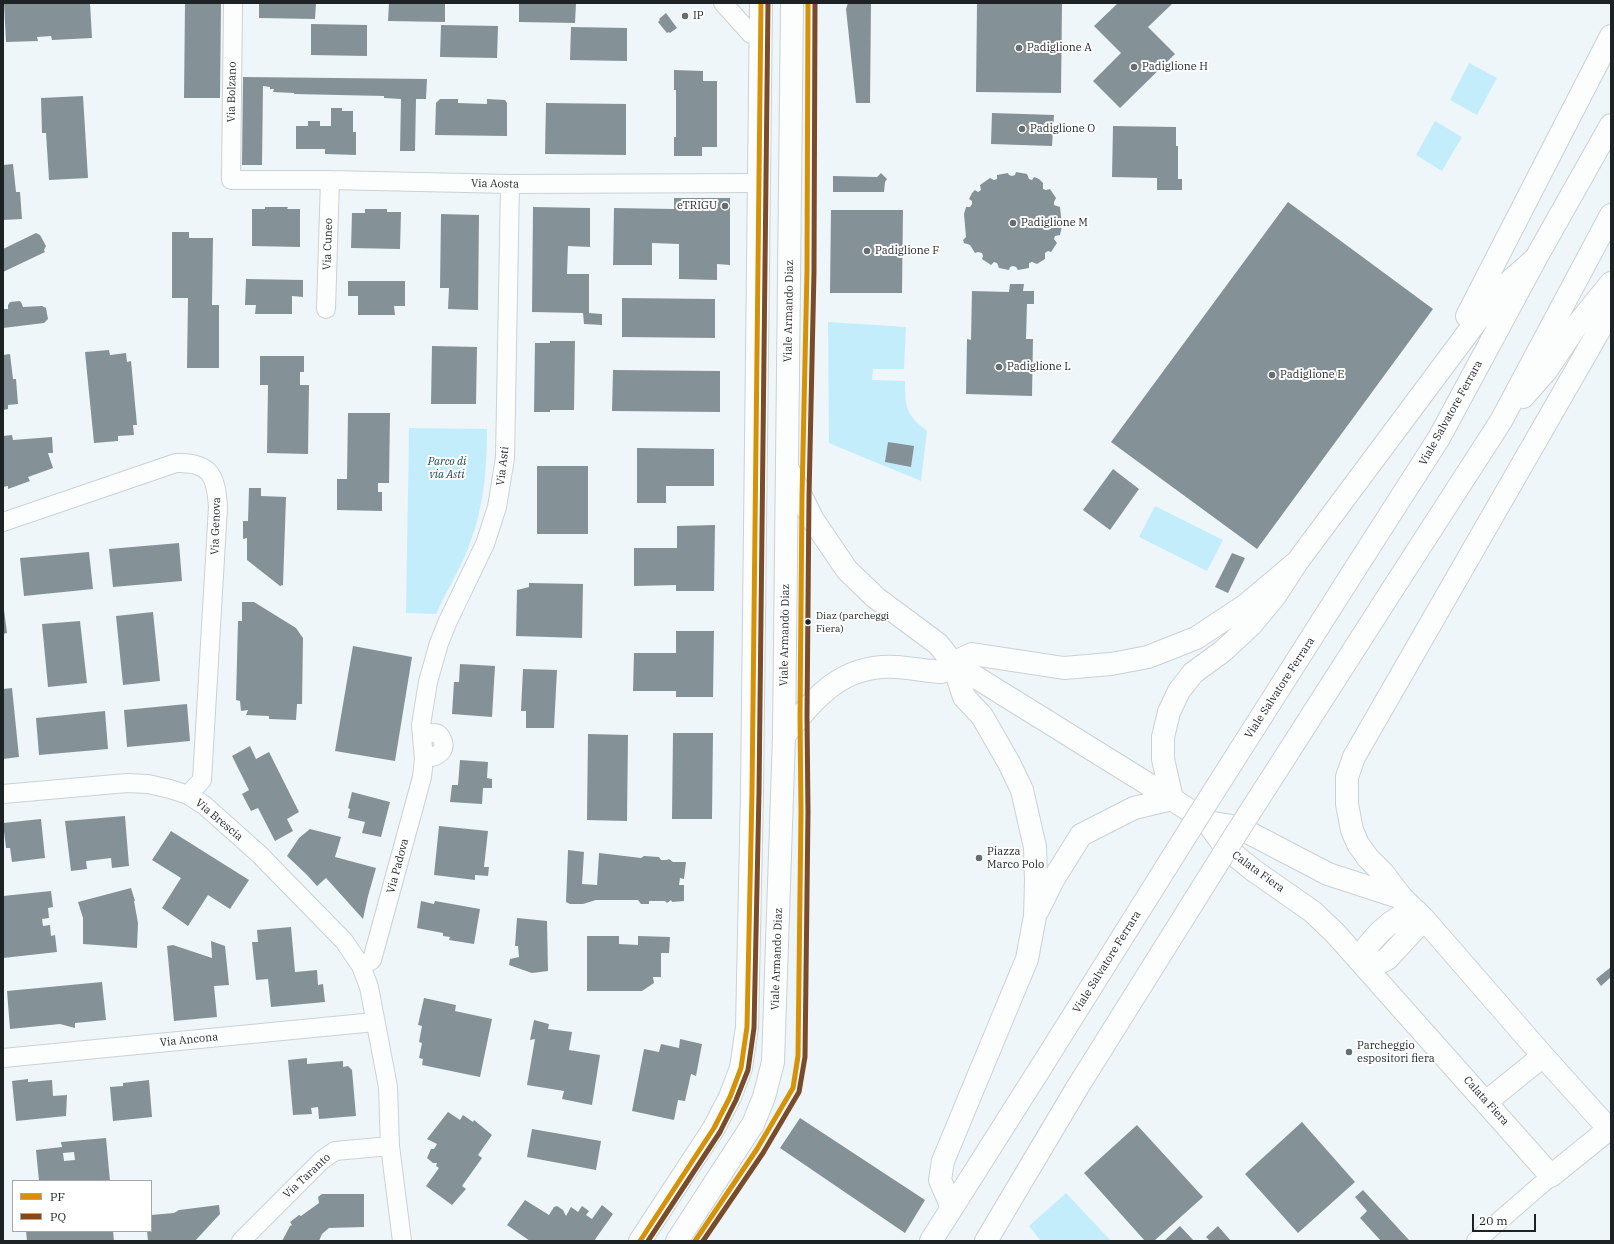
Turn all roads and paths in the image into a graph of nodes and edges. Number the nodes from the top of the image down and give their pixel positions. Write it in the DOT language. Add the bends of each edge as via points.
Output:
graph roads {
  1 [pos="233,3"];
  2 [pos="723,3"];
  3 [pos="761,3"];
  4 [pos="792,3"];
  5 [pos="760,36"];
  6 [pos="1611,36"];
  7 [pos="1611,125"];
  8 [pos="231,180"];
  9 [pos="330,180"];
  10 [pos="759,183"];
  11 [pos="510,184"];
  12 [pos="1611,215"];
  13 [pos="1536,258"];
  14 [pos="1611,283"];
  15 [pos="326,309"];
  16 [pos="1611,310"];
  17 [pos="1441,367"];
  18 [pos="1501,422"];
  19 [pos="787,467"];
  20 [pos="3,522"];
  21 [pos="1297,562"];
  22 [pos="953,663"];
  23 [pos="422,733"];
  24 [pos="784,736"];
  25 [pos="3,794"];
  26 [pos="188,795"];
  27 [pos="1172,799"];
  28 [pos="1206,822"];
  29 [pos="1414,910"];
  30 [pos="1036,916"];
  31 [pos="1363,964"];
  32 [pos="361,966"];
  33 [pos="375,1022"];
  34 [pos="1543,1056"];
  35 [pos="3,1058"];
  36 [pos="1486,1102"];
  37 [pos="1610,1130"];
  38 [pos="390,1146"];
  39 [pos="1551,1176"];
  40 [pos="952,1208"];
  41 [pos="241,1241"];
  42 [pos="402,1241"];
  43 [pos="640,1241"];
  44 [pos="677,1241"];
  45 [pos="931,1241"];
  46 [pos="986,1241"];
  47 [pos="1476,1241"];
  1 -- 8 [label="street, Via Bolzano"];
  2 -- 5 [label="street" via="751,34"];
  3 -- 5 [label="main road"];
  4 -- 19 [label="main road, Viale Armando Diaz"];
  5 -- 10 [label="main road"];
  6 -- 17 [label="main road"];
  7 -- 13 [label="main road, Viale Salvatore Ferrara"];
  8 -- 9 [label="street, Via Aosta"];
  9 -- 11 [label="street, Via Aosta"];
  9 -- 15 [label="street, Via Cuneo"];
  10 -- 11 [label="street, Via Aosta"];
  10 -- 43 [label="main road" via="747,1026 741,1068 727,1104"];
  11 -- 23 [label="street, Via Asti" via="505,458 497,507 485,544 439,643 424,703"];
  12 -- 18 [label="main road"];
  13 -- 17 [label="main road" via="1499,291"];
  13 -- 40 [label="main road, Viale Salvatore Ferrara, bridge" via="1439,438"];
  14 -- 18 [label="main road" via="1577,325 1546,371"];
  16 -- 29 [label="main road" via="1354,757 1347,777 1347,804 1352,830 1358,844"];
  17 -- 21 [label="main road"];
  18 -- 46 [label="main road, bridge" via="1234,837"];
  19 -- 22 [label="main road" via="813,520 847,570 876,598 938,644"];
  19 -- 24 [label="main road, Viale Armando Diaz"];
  20 -- 26 [label="street, Via Genova" via="170,464 188,462 200,466 211,474 217,490 218,507 202,780"];
  21 -- 22 [label="main road" via="1246,605 1196,638 1148,657 1111,664 1064,668 972,654"];
  21 -- 27 [label="main road" via="1275,596 1252,624 1223,651 1193,673 1179,690 1169,712 1163,736 1163,759"];
  22 -- 24 [label="main road" via="942,672 895,667 864,669 837,681 812,702"];
  22 -- 27 [label="main road"];
  22 -- 30 [label="main road" via="964,697 982,716 1022,790 1035,847"];
  23 -- 32 [label="street, Via Padova" via="422,777 372,960"];
  24 -- 44 [label="main road, Viale Armando Diaz" via="772,1062 764,1097 753,1124"];
  25 -- 26 [label="street, Via Brescia" via="127,783 148,784"];
  26 -- 32 [label="street, Via Brescia" via="204,805 259,854 344,941"];
  27 -- 28 [label="main road"];
  27 -- 30 [label="main road" via="1134,808 1081,835 1053,880"];
  28 -- 29 [label="main road" via="1238,827 1328,874"];
  28 -- 31 [label="main road, Calata Fiera" via="1226,848 1313,912"];
  29 -- 31 [label="main road" via="1387,959"];
  29 -- 34 [label="main road"];
  30 -- 40 [label="main road" via="1027,959 942,1161 940,1180"];
  31 -- 36 [label="main road, Calata Fiera"];
  32 -- 33 [label="street, Via Brescia" via="369,987"];
  33 -- 35 [label="street, Via Ancona"];
  33 -- 38 [label="street" via="388,1087"];
  34 -- 36 [label="main road"];
  34 -- 37 [label="main road"];
  36 -- 39 [label="main road, Calata Fiera"];
  37 -- 39 [label="main road"];
  38 -- 41 [label="street, Via Taranto" via="335,1151 322,1160"];
  38 -- 42 [label="street"];
  39 -- 47 [label="street"];
  40 -- 45 [label="main road, Viale Salvatore Ferrara"];
}
